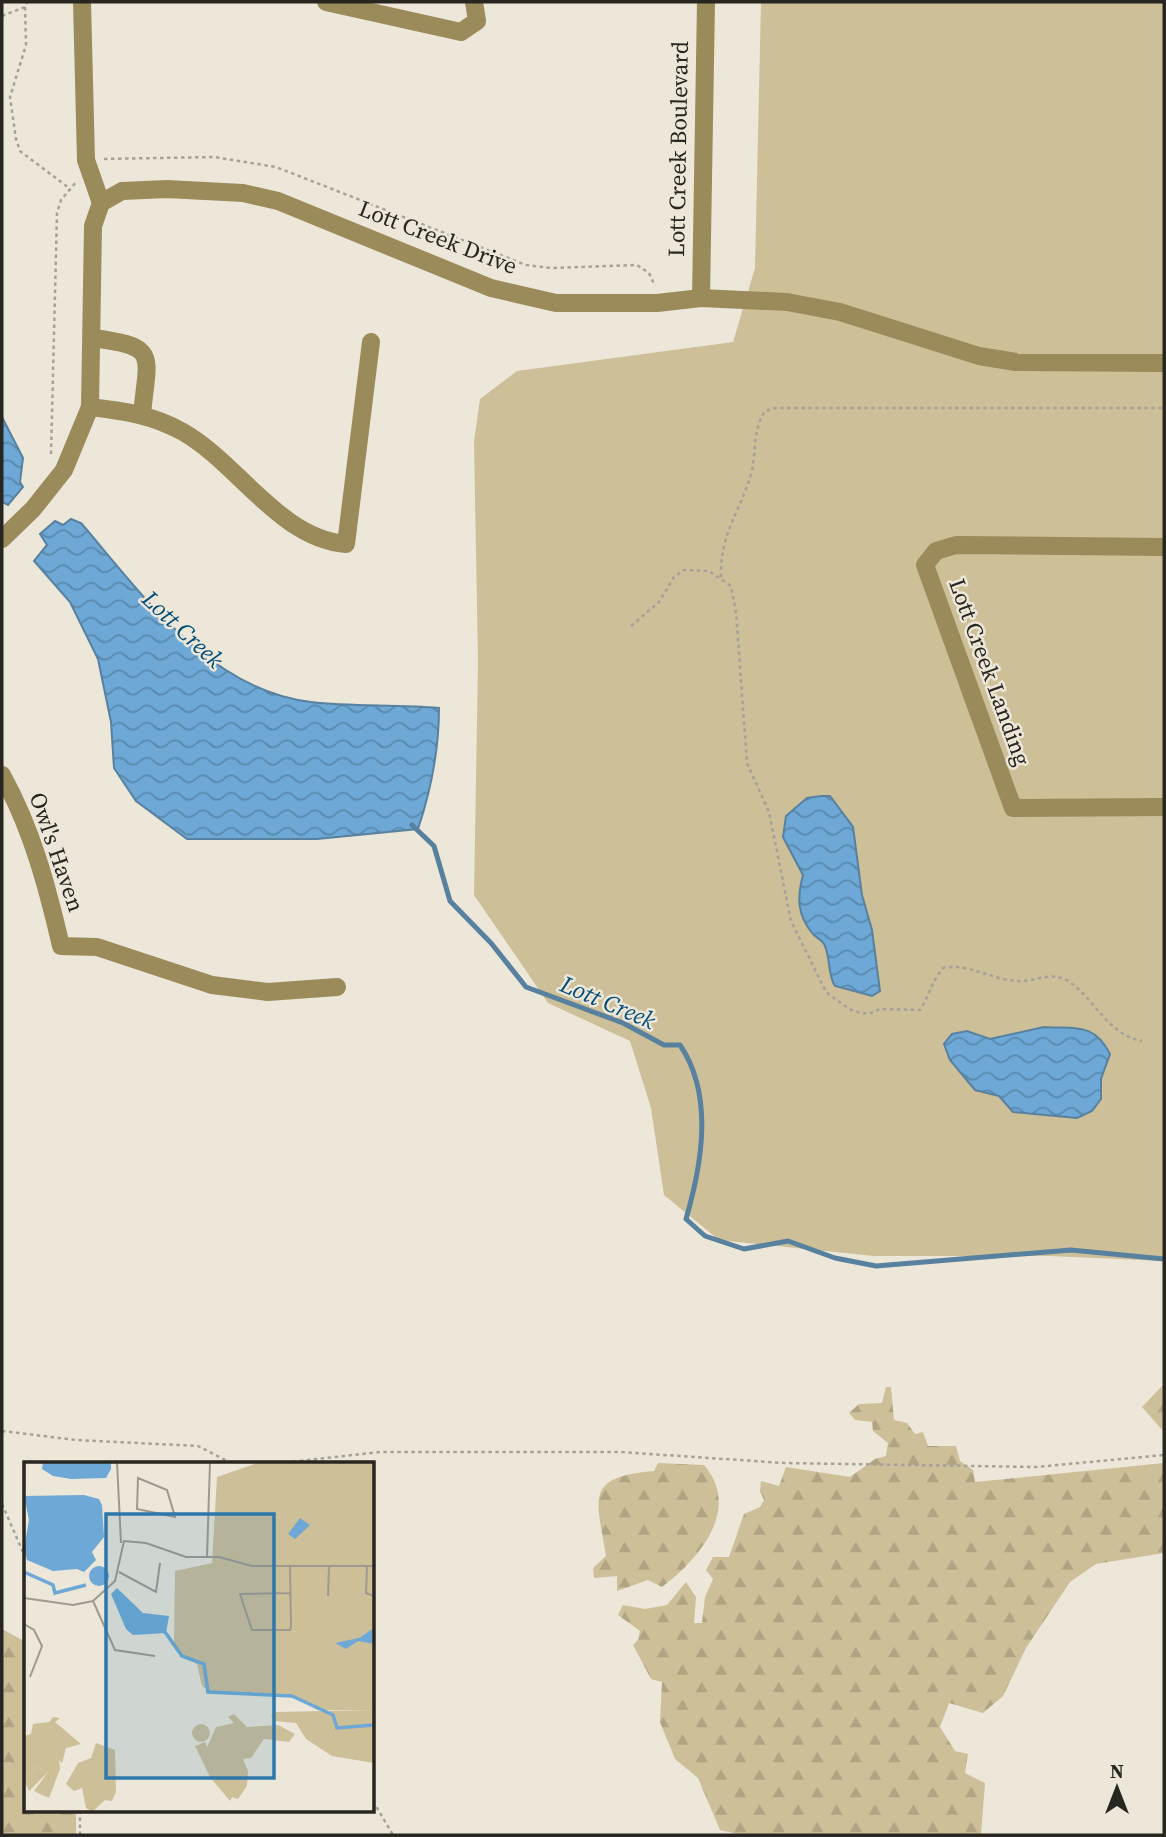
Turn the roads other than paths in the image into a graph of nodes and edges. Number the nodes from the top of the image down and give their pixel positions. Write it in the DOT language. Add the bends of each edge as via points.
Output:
graph roads {
  1 [pos="82,2"];
  2 [pos="326,2"];
  3 [pos="474,2"];
  4 [pos="706,2"];
  5 [pos="101,203"];
  6 [pos="701,298"];
  7 [pos="93,338"];
  8 [pos="372,342"];
  9 [pos="1164,363"];
  10 [pos="90,407"];
  11 [pos="142,414"];
  12 [pos="2,539"];
  13 [pos="1164,547"];
  14 [pos="2,775"];
  15 [pos="1164,807"];
  16 [pos="337,987"];
  1 -- 5 [label="street" via="84,140 88,171"];
  2 -- 3 [label="street" via="461,32 477,20"];
  4 -- 6 [label="street, Lott Creek Boulevard"];
  5 -- 6 [label="street, Lott Creek Drive" via="122,191 243,193 278,201 491,288 556,303"];
  5 -- 7 [label="street" via="93,226"];
  6 -- 9 [label="street, Lott Creek Drive" via="812,305 979,356 1016,362"];
  7 -- 10 [label="street"];
  7 -- 11 [label="street" via="142,350 147,362"];
  8 -- 11 [label="street" via="346,544 323,542 290,521 184,433"];
  10 -- 11 [label="street"];
  10 -- 12 [label="street" via="33,509"];
  13 -- 15 [label="street, Lott Creek Landing" via="956,545 936,551 925,565 1013,808"];
  14 -- 16 [label="street, Owl's Haven" via="20,808 45,879 61,946 97,947 212,985 268,992"];
}
